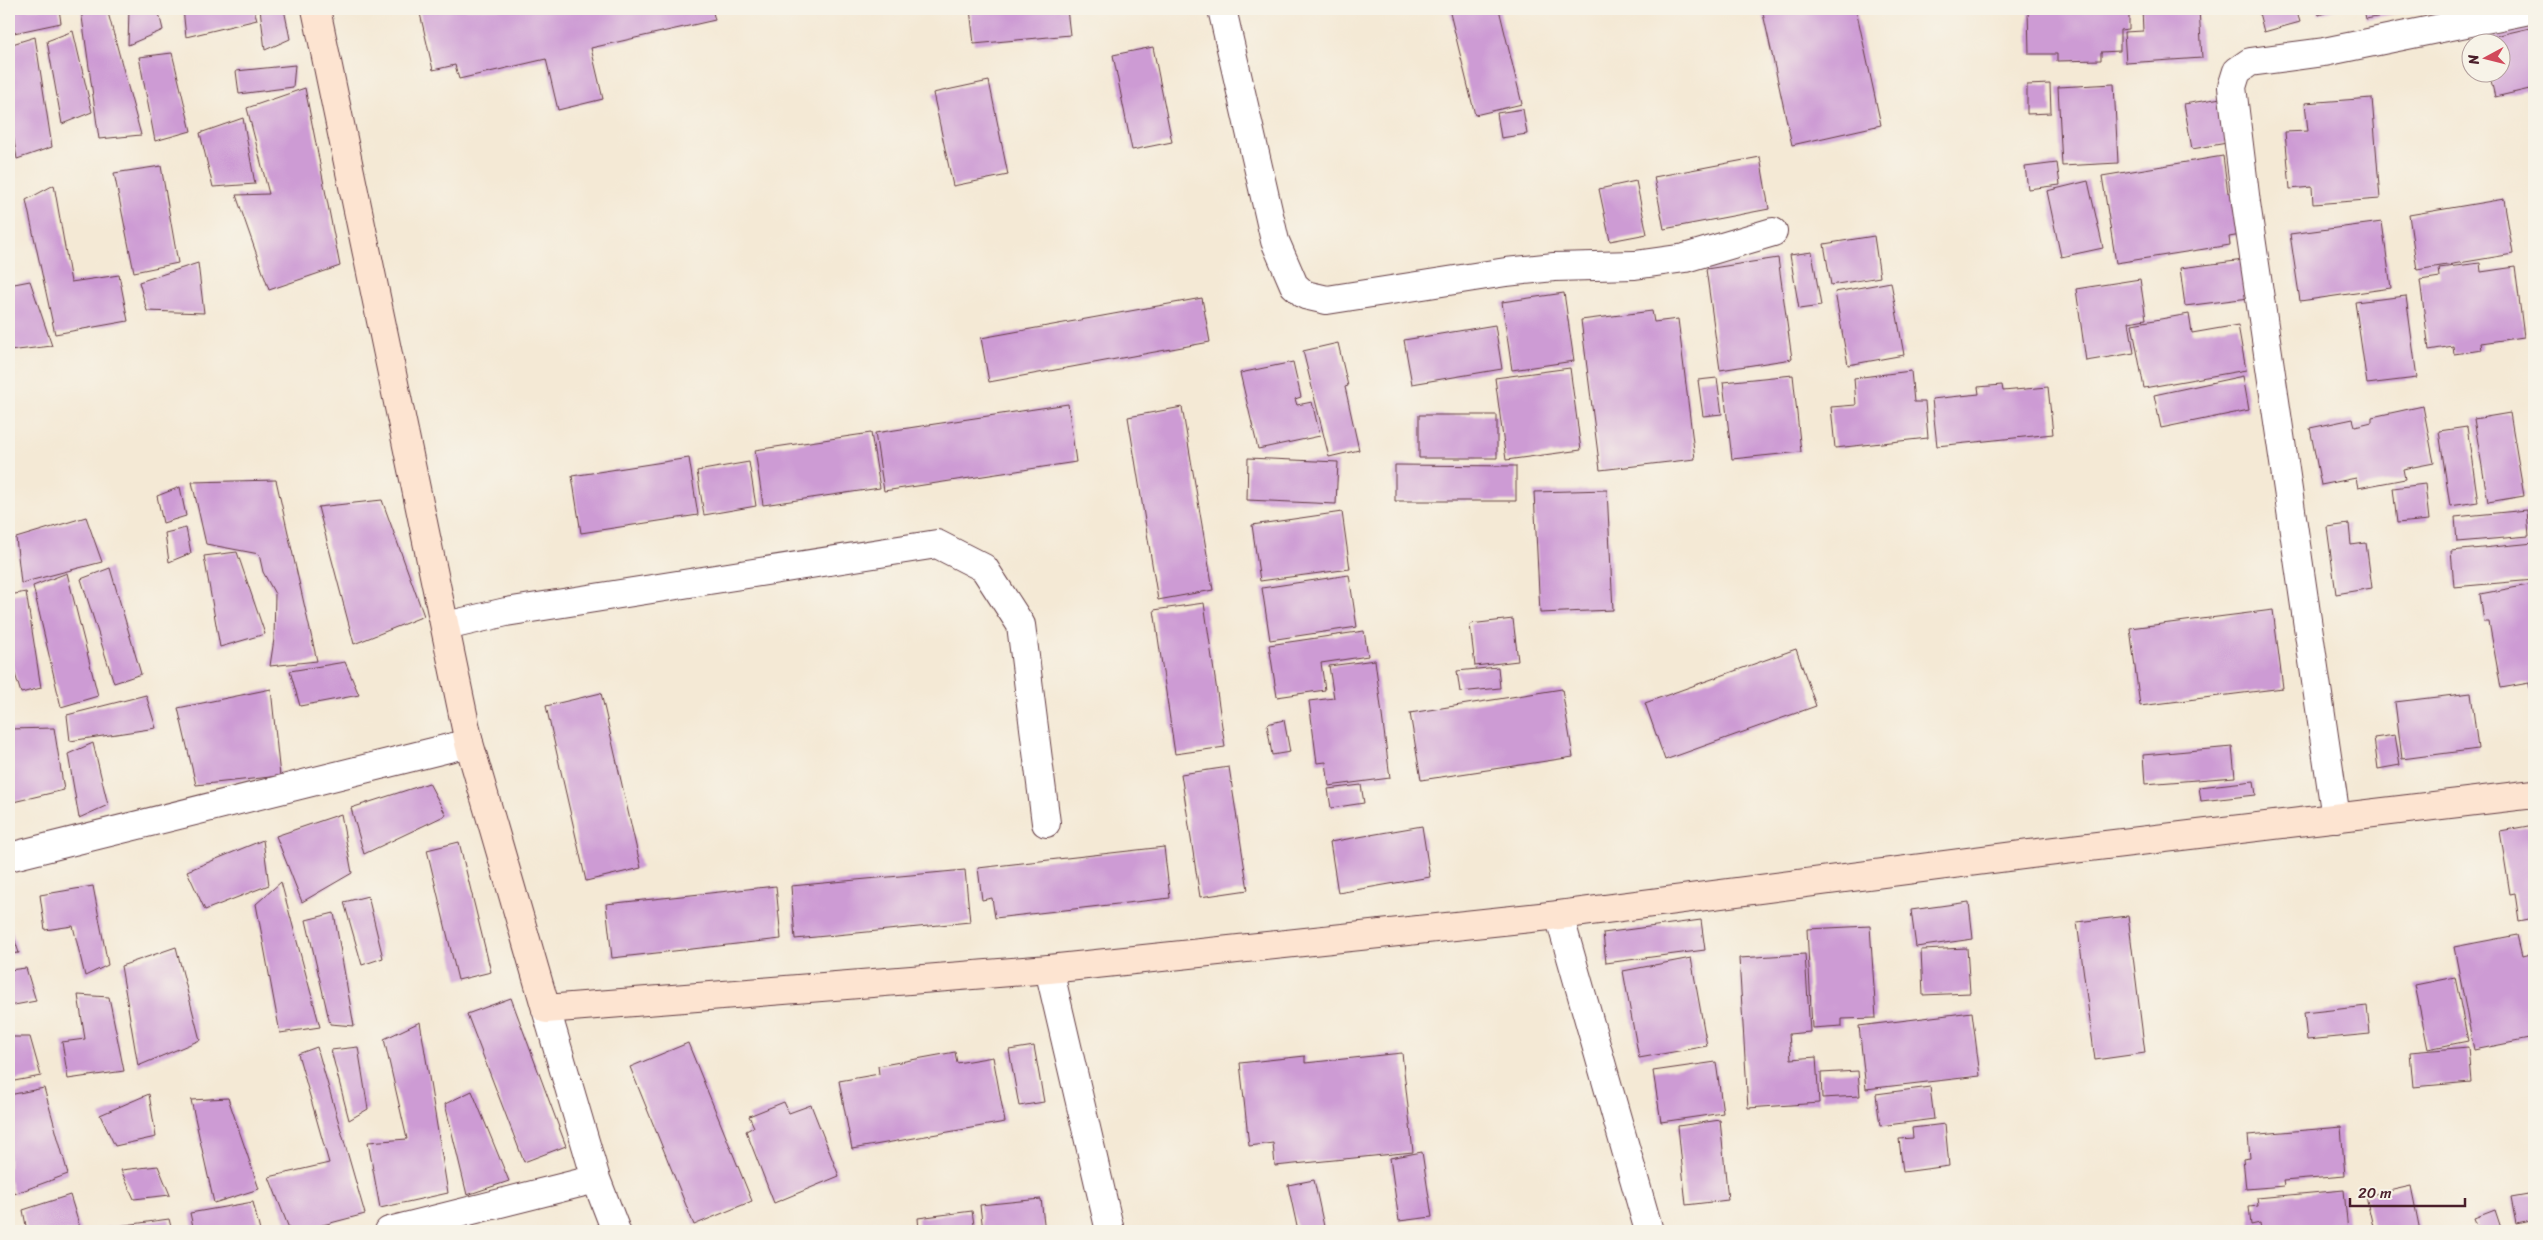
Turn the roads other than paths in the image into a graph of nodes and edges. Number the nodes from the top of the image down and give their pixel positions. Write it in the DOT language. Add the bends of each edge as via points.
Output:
graph roads {
  1 [pos="316,9"];
  2 [pos="1222,9"];
  3 [pos="2534,9"];
  4 [pos="1773,232"];
  5 [pos="446,626"];
  6 [pos="470,742"];
  7 [pos="2534,794"];
  8 [pos="2336,818"];
  9 [pos="1046,823"];
  10 [pos="9,856"];
  11 [pos="1559,916"];
  12 [pos="1049,969"];
  13 [pos="546,1009"];
  14 [pos="596,1179"];
  15 [pos="389,1231"];
  16 [pos="616,1231"];
  17 [pos="1110,1231"];
  18 [pos="1649,1231"];
  1 -- 5 [label="street"];
  2 -- 4 [label="street" via="1274,241 1294,285 1305,295 1327,300 1516,271 1677,260"];
  3 -- 8 [label="street" via="2324,52 2250,62 2237,71 2232,87"];
  5 -- 6 [label="street"];
  5 -- 9 [label="street" via="506,612 937,544 984,568 1021,625"];
  6 -- 10 [label="street"];
  6 -- 13 [label="street"];
  7 -- 8 [label="street"];
  8 -- 11 [label="street" via="2030,854"];
  11 -- 12 [label="street"];
  11 -- 18 [label="street"];
  12 -- 13 [label="street"];
  12 -- 17 [label="street"];
  13 -- 14 [label="street"];
  14 -- 15 [label="street"];
  14 -- 16 [label="street"];
}
